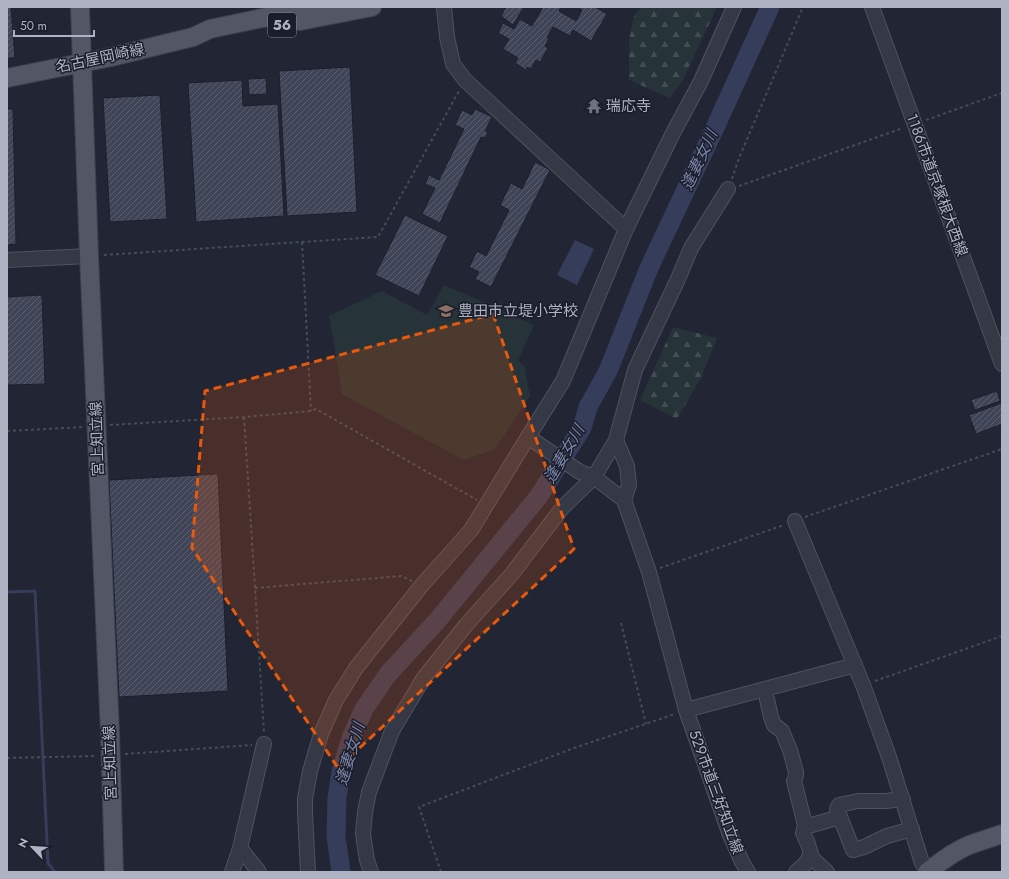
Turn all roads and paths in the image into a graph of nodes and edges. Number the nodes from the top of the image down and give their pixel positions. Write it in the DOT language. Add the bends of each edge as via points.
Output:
graph roads {
  1 [pos="80,7"];
  2 [pos="315,7"];
  3 [pos="372,7"];
  4 [pos="444,7"];
  5 [pos="734,7"];
  6 [pos="803,7"];
  7 [pos="872,7"];
  8 [pos="193,37"];
  9 [pos="82,63"];
  10 [pos="7,78"];
  11 [pos="465,80"];
  12 [pos="1002,93"];
  13 [pos="915,124"];
  14 [pos="728,189"];
  15 [pos="626,229"];
  16 [pos="302,242"];
  17 [pos="89,256"];
  18 [pos="7,260"];
  19 [pos="1002,364"];
  20 [pos="311,411"];
  21 [pos="244,416"];
  22 [pos="97,426"];
  23 [pos="7,431"];
  24 [pos="531,439"];
  25 [pos="616,440"];
  26 [pos="1002,449"];
  27 [pos="594,477"];
  28 [pos="624,500"];
  29 [pos="486,505"];
  30 [pos="795,521"];
  31 [pos="649,572"];
  32 [pos="422,585"];
  33 [pos="255,588"];
  34 [pos="621,623"];
  35 [pos="1002,636"];
  36 [pos="855,665"];
  37 [pos="864,685"];
  38 [pos="767,699"];
  39 [pos="686,710"];
  40 [pos="646,724"];
  41 [pos="264,744"];
  42 [pos="110,755"];
  43 [pos="7,758"];
  44 [pos="902,799"];
  45 [pos="840,817"];
  46 [pos="805,826"];
  47 [pos="912,829"];
  48 [pos="1002,834"];
  49 [pos="240,848"];
  50 [pos="810,856"];
  51 [pos="114,872"];
  52 [pos="232,872"];
  53 [pos="259,872"];
  54 [pos="308,872"];
  55 [pos="371,872"];
  56 [pos="441,872"];
  57 [pos="748,872"];
  58 [pos="796,872"];
  59 [pos="827,872"];
  60 [pos="927,872"];
  1 -- 9 [label="main road, 宮上知立線"];
  2 -- 8 [label="main road, 名古屋岡崎線 / 56" via="210,29"];
  3 -- 8 [label="main road, 名古屋岡崎線 / 56" via="210,39"];
  4 -- 11 [label="street" via="453,64"];
  5 -- 15 [label="street" via="701,81 672,133"];
  6 -- 14 [label="path"];
  7 -- 13 [label="street, 1186市道京塚根大西線"];
  8 -- 9 [label="main road, 名古屋岡崎線 / 56"];
  9 -- 10 [label="main road, 名古屋岡崎線 / 56"];
  9 -- 17 [label="main road, 宮上知立線"];
  11 -- 15 [label="street"];
  11 -- 16 [label="path" via="378,237"];
  12 -- 13 [label="path"];
  13 -- 14 [label="path"];
  13 -- 19 [label="street, 1186市道京塚根大西線"];
  14 -- 25 [label="street" via="690,248 635,370"];
  15 -- 24 [label="street" via="563,381"];
  16 -- 17 [label="path"];
  16 -- 20 [label="path"];
  17 -- 18 [label="street"];
  17 -- 22 [label="main road, 宮上知立線"];
  20 -- 21 [label="path"];
  20 -- 29 [label="path" via="316,409"];
  21 -- 22 [label="path"];
  21 -- 33 [label="path"];
  22 -- 23 [label="path"];
  22 -- 42 [label="main road, 宮上知立線"];
  24 -- 27 [label="street" via="580,472"];
  24 -- 29 [label="street"];
  25 -- 27 [label="street"];
  25 -- 28 [label="street" via="627,466 629,485"];
  26 -- 30 [label="path"];
  27 -- 28 [label="street"];
  27 -- 55 [label="street" via="563,507 511,575 423,680 392,731 368,792 365,812 363,834"];
  28 -- 31 [label="street, 529市道三好知立線"];
  29 -- 32 [label="street" via="471,530"];
  30 -- 31 [label="path"];
  30 -- 36 [label="street"];
  31 -- 39 [label="street, 529市道三好知立線"];
  32 -- 33 [label="path" via="401,576"];
  32 -- 54 [label="street" via="356,668 336,700 321,734 305,799"];
  33 -- 41 [label="path"];
  34 -- 40 [label="path"];
  35 -- 37 [label="path"];
  36 -- 37 [label="street"];
  36 -- 39 [label="street"];
  37 -- 44 [label="street"];
  38 -- 46 [label="street" via="774,725 782,732 790,750 796,772 794,781"];
  39 -- 40 [label="path"];
  39 -- 57 [label="street, 529市道三好知立線" via="730,835"];
  40 -- 56 [label="path" via="574,748 419,807"];
  41 -- 42 [label="path"];
  41 -- 49 [label="street"];
  42 -- 43 [label="path"];
  42 -- 51 [label="main road, 宮上知立線"];
  44 -- 45 [label="street" via="858,801 839,805 837,809"];
  44 -- 47 [label="street"];
  45 -- 46 [label="street"];
  45 -- 47 [label="street" via="853,850"];
  46 -- 50 [label="street" via="803,833"];
  47 -- 60 [label="street"];
  48 -- 60 [label="main road" via="959,850"];
  49 -- 52 [label="street"];
  49 -- 53 [label="street"];
  50 -- 58 [label="street"];
  50 -- 59 [label="street"];
}
